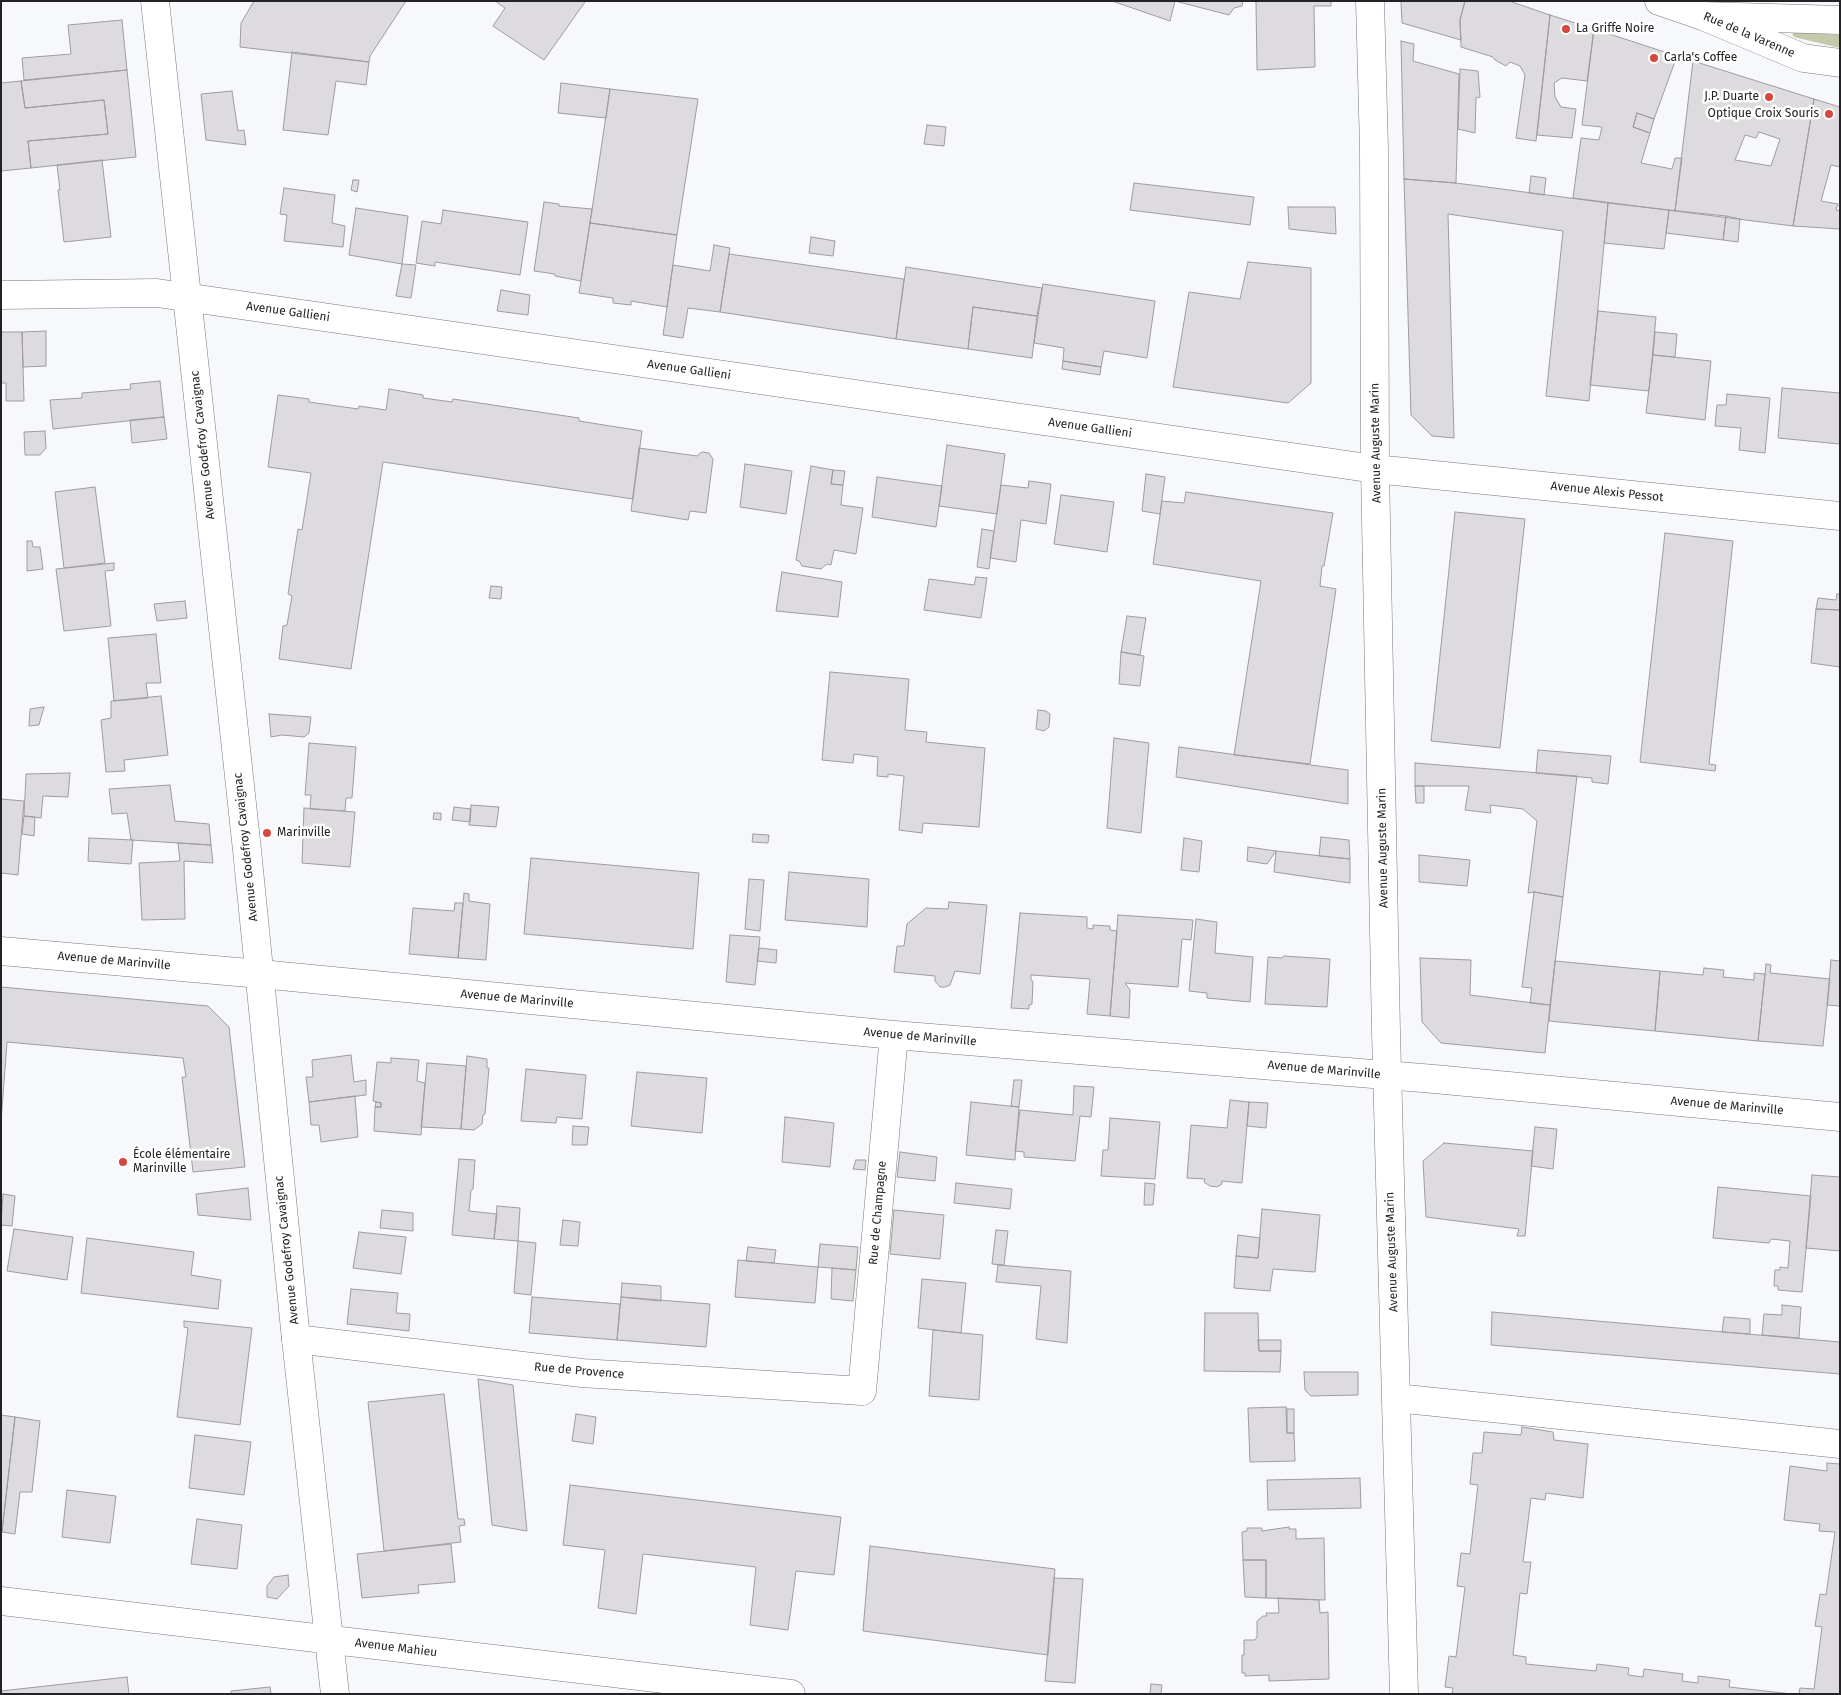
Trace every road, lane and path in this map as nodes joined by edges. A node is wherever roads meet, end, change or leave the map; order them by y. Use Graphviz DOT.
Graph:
graph roads {
  1 [pos="155,1"];
  2 [pos="1370,1"];
  3 [pos="1659,1"];
  4 [pos="1816,1"];
  5 [pos="1704,16"];
  6 [pos="1781,19"];
  7 [pos="1840,20"];
  8 [pos="1840,63"];
  9 [pos="1,295"];
  10 [pos="187,297"];
  11 [pos="1375,469"];
  12 [pos="1840,516"];
  13 [pos="1,951"];
  14 [pos="260,974"];
  15 [pos="894,1035"];
  16 [pos="1387,1075"];
  17 [pos="1840,1117"];
  18 [pos="296,1339"];
  19 [pos="862,1391"];
  20 [pos="1396,1398"];
  21 [pos="1840,1444"];
  22 [pos="1,1601"];
  23 [pos="328,1641"];
  24 [pos="335,1694"];
  25 [pos="790,1694"];
  26 [pos="1404,1694"];
  1 -- 10 [label="street, Avenue Godefroy Cavaignac"];
  2 -- 11 [label="street, Avenue Auguste Marin"];
  3 -- 5 [label="street, Rue de la Varenne"];
  4 -- 6 [label="street"];
  5 -- 6 [label="street"];
  5 -- 8 [label="street, Rue de la Varenne"];
  6 -- 7 [label="street"];
  9 -- 10 [label="street, Avenue Gallieni"];
  10 -- 11 [label="street, Avenue Gallieni"];
  10 -- 14 [label="street, Avenue Godefroy Cavaignac"];
  11 -- 12 [label="street, Avenue Alexis Pessot"];
  11 -- 16 [label="street, Avenue Auguste Marin"];
  13 -- 14 [label="street, Avenue de Marinville"];
  14 -- 15 [label="street, Avenue de Marinville"];
  14 -- 18 [label="street, Avenue Godefroy Cavaignac"];
  15 -- 16 [label="street, Avenue de Marinville"];
  15 -- 19 [label="street, Rue de Champagne"];
  16 -- 17 [label="street, Avenue de Marinville"];
  16 -- 20 [label="street, Avenue Auguste Marin"];
  18 -- 19 [label="street, Rue de Provence"];
  18 -- 23 [label="street, Avenue Godefroy Cavaignac"];
  20 -- 21 [label="street"];
  20 -- 26 [label="street, Avenue Auguste Marin"];
  22 -- 23 [label="street, Avenue Mahieu"];
  23 -- 24 [label="street, Avenue Godefroy Cavaignac"];
  23 -- 25 [label="street, Avenue Mahieu"];
}
